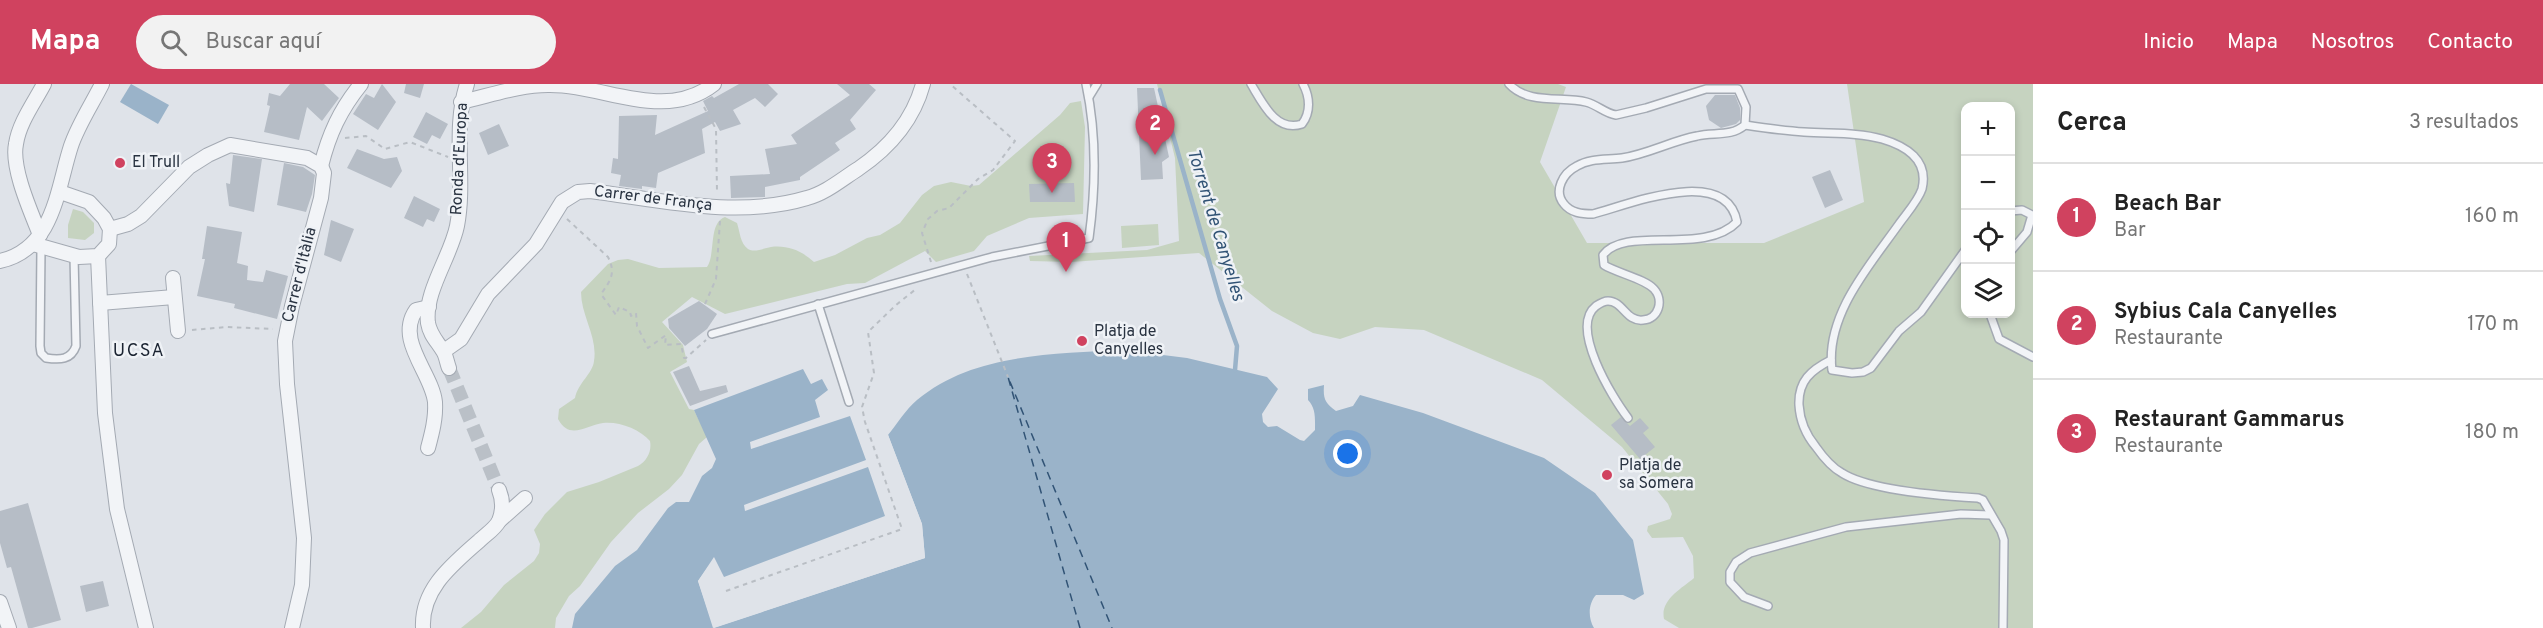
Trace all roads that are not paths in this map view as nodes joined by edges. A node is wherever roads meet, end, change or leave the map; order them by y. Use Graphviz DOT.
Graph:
graph roads {
  1 [pos="44,84"];
  2 [pos="102,84"];
  3 [pos="361,84"];
  4 [pos="467,84"];
  5 [pos="714,84"];
  6 [pos="923,84"];
  7 [pos="1086,84"];
  8 [pos="1097,84"];
  9 [pos="1251,84"];
  10 [pos="1303,84"];
  11 [pos="1509,84"];
  12 [pos="1089,97"];
  13 [pos="461,102"];
  14 [pos="1745,125"];
  15 [pos="321,166"];
  16 [pos="60,192"];
  17 [pos="2015,210"];
  18 [pos="110,229"];
  19 [pos="38,242"];
  20 [pos="2015,246"];
  21 [pos="1961,255"];
  22 [pos="74,256"];
  23 [pos="99,256"];
  24 [pos="0,261"];
  25 [pos="173,278"];
  26 [pos="174,297"];
  27 [pos="100,303"];
  28 [pos="818,304"];
  29 [pos="429,307"];
  30 [pos="1991,318"];
  31 [pos="177,331"];
  32 [pos="712,334"];
  33 [pos="444,351"];
  34 [pos="2033,357"];
  35 [pos="1831,360"];
  36 [pos="449,368"];
  37 [pos="849,402"];
  38 [pos="1628,418"];
  39 [pos="428,448"];
  40 [pos="499,490"];
  41 [pos="525,498"];
  42 [pos="1990,515"];
  43 [pos="498,521"];
  44 [pos="0,602"];
  45 [pos="1768,606"];
  46 [pos="9,628"];
  47 [pos="146,628"];
  48 [pos="291,628"];
  49 [pos="423,628"];
  50 [pos="2003,628"];
  1 -- 19 [label="street"];
  2 -- 16 [label="street"];
  3 -- 15 [label="street, Carrer d'Itàlia"];
  4 -- 13 [label="street, Ronda d'Europa"];
  5 -- 13 [label="street"];
  6 -- 33 [label="street, Carrer de França"];
  7 -- 12 [label="lane"];
  8 -- 12 [label="lane"];
  9 -- 10 [label="lane"];
  11 -- 14 [label="lane"];
  12 -- 28 [label="lane"];
  13 -- 29 [label="street, Ronda d'Europa"];
  14 -- 35 [label="lane"];
  14 -- 38 [label="lane"];
  15 -- 18 [label="street"];
  15 -- 48 [label="street, Carrer d'Itàlia"];
  16 -- 18 [label="street"];
  16 -- 19 [label="street"];
  17 -- 20 [label="lane"];
  18 -- 23 [label="street"];
  19 -- 22 [label="street"];
  19 -- 22 [label="lane"];
  19 -- 24 [label="street"];
  21 -- 35 [label="lane"];
  22 -- 23 [label="street"];
  23 -- 27 [label="street"];
  25 -- 26 [label="street"];
  26 -- 27 [label="street"];
  26 -- 31 [label="street"];
  27 -- 47 [label="street"];
  28 -- 32 [label="lane"];
  28 -- 37 [label="lane"];
  29 -- 33 [label="street, Ronda d'Europa"];
  29 -- 39 [label="street"];
  30 -- 34 [label="lane"];
  33 -- 36 [label="street, Ronda d'Europa"];
  35 -- 42 [label="lane"];
  40 -- 43 [label="street"];
  41 -- 43 [label="street"];
  42 -- 45 [label="lane"];
  42 -- 50 [label="lane"];
  43 -- 49 [label="street"];
  44 -- 46 [label="street"];
}
